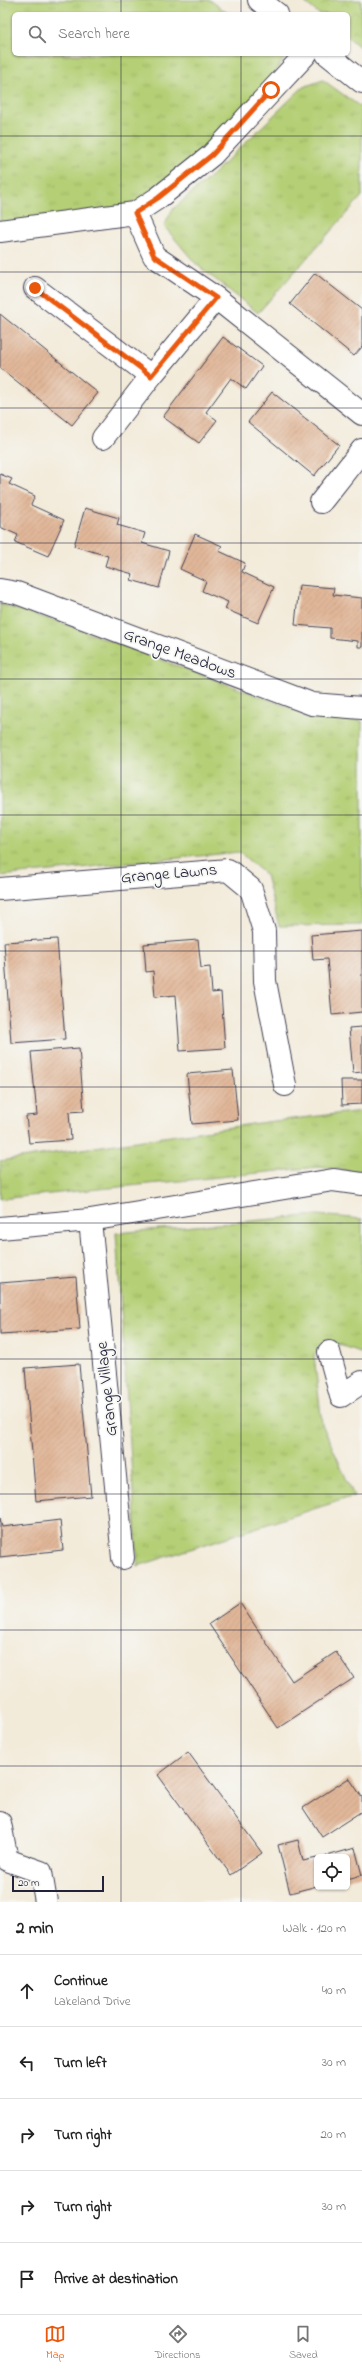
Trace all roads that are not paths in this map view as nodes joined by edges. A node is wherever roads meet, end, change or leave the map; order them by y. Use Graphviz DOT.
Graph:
graph roads {
  1 [pos="259,0"];
  2 [pos="274,12"];
  3 [pos="304,56"];
  4 [pos="329,56"];
  5 [pos="362,82"];
  6 [pos="135,213"];
  7 [pos="0,231"];
  8 [pos="35,288"];
  9 [pos="216,298"];
  10 [pos="151,376"];
  11 [pos="362,414"];
  12 [pos="103,438"];
  13 [pos="362,450"];
  14 [pos="321,502"];
  15 [pos="0,590"];
  16 [pos="362,708"];
  17 [pos="0,889"];
  18 [pos="285,1085"];
  19 [pos="362,1184"];
  20 [pos="90,1220"];
  21 [pos="0,1228"];
  22 [pos="329,1352"];
  23 [pos="362,1382"];
  24 [pos="123,1558"];
  25 [pos="0,1823"];
  26 [pos="46,1902"];
  1 -- 2 [label="street"];
  3 -- 6 [label="street"];
  4 -- 5 [label="street"];
  6 -- 7 [label="street"];
  6 -- 9 [label="street"];
  8 -- 10 [label="street"];
  9 -- 10 [label="street"];
  9 -- 11 [label="street"];
  10 -- 12 [label="street"];
  13 -- 14 [label="street"];
  15 -- 16 [label="street, Grange Meadows"];
  17 -- 18 [label="street, Grange Lawns"];
  19 -- 20 [label="street"];
  20 -- 21 [label="street"];
  20 -- 24 [label="street, Grange Village"];
  22 -- 23 [label="street"];
  25 -- 26 [label="street"];
}
